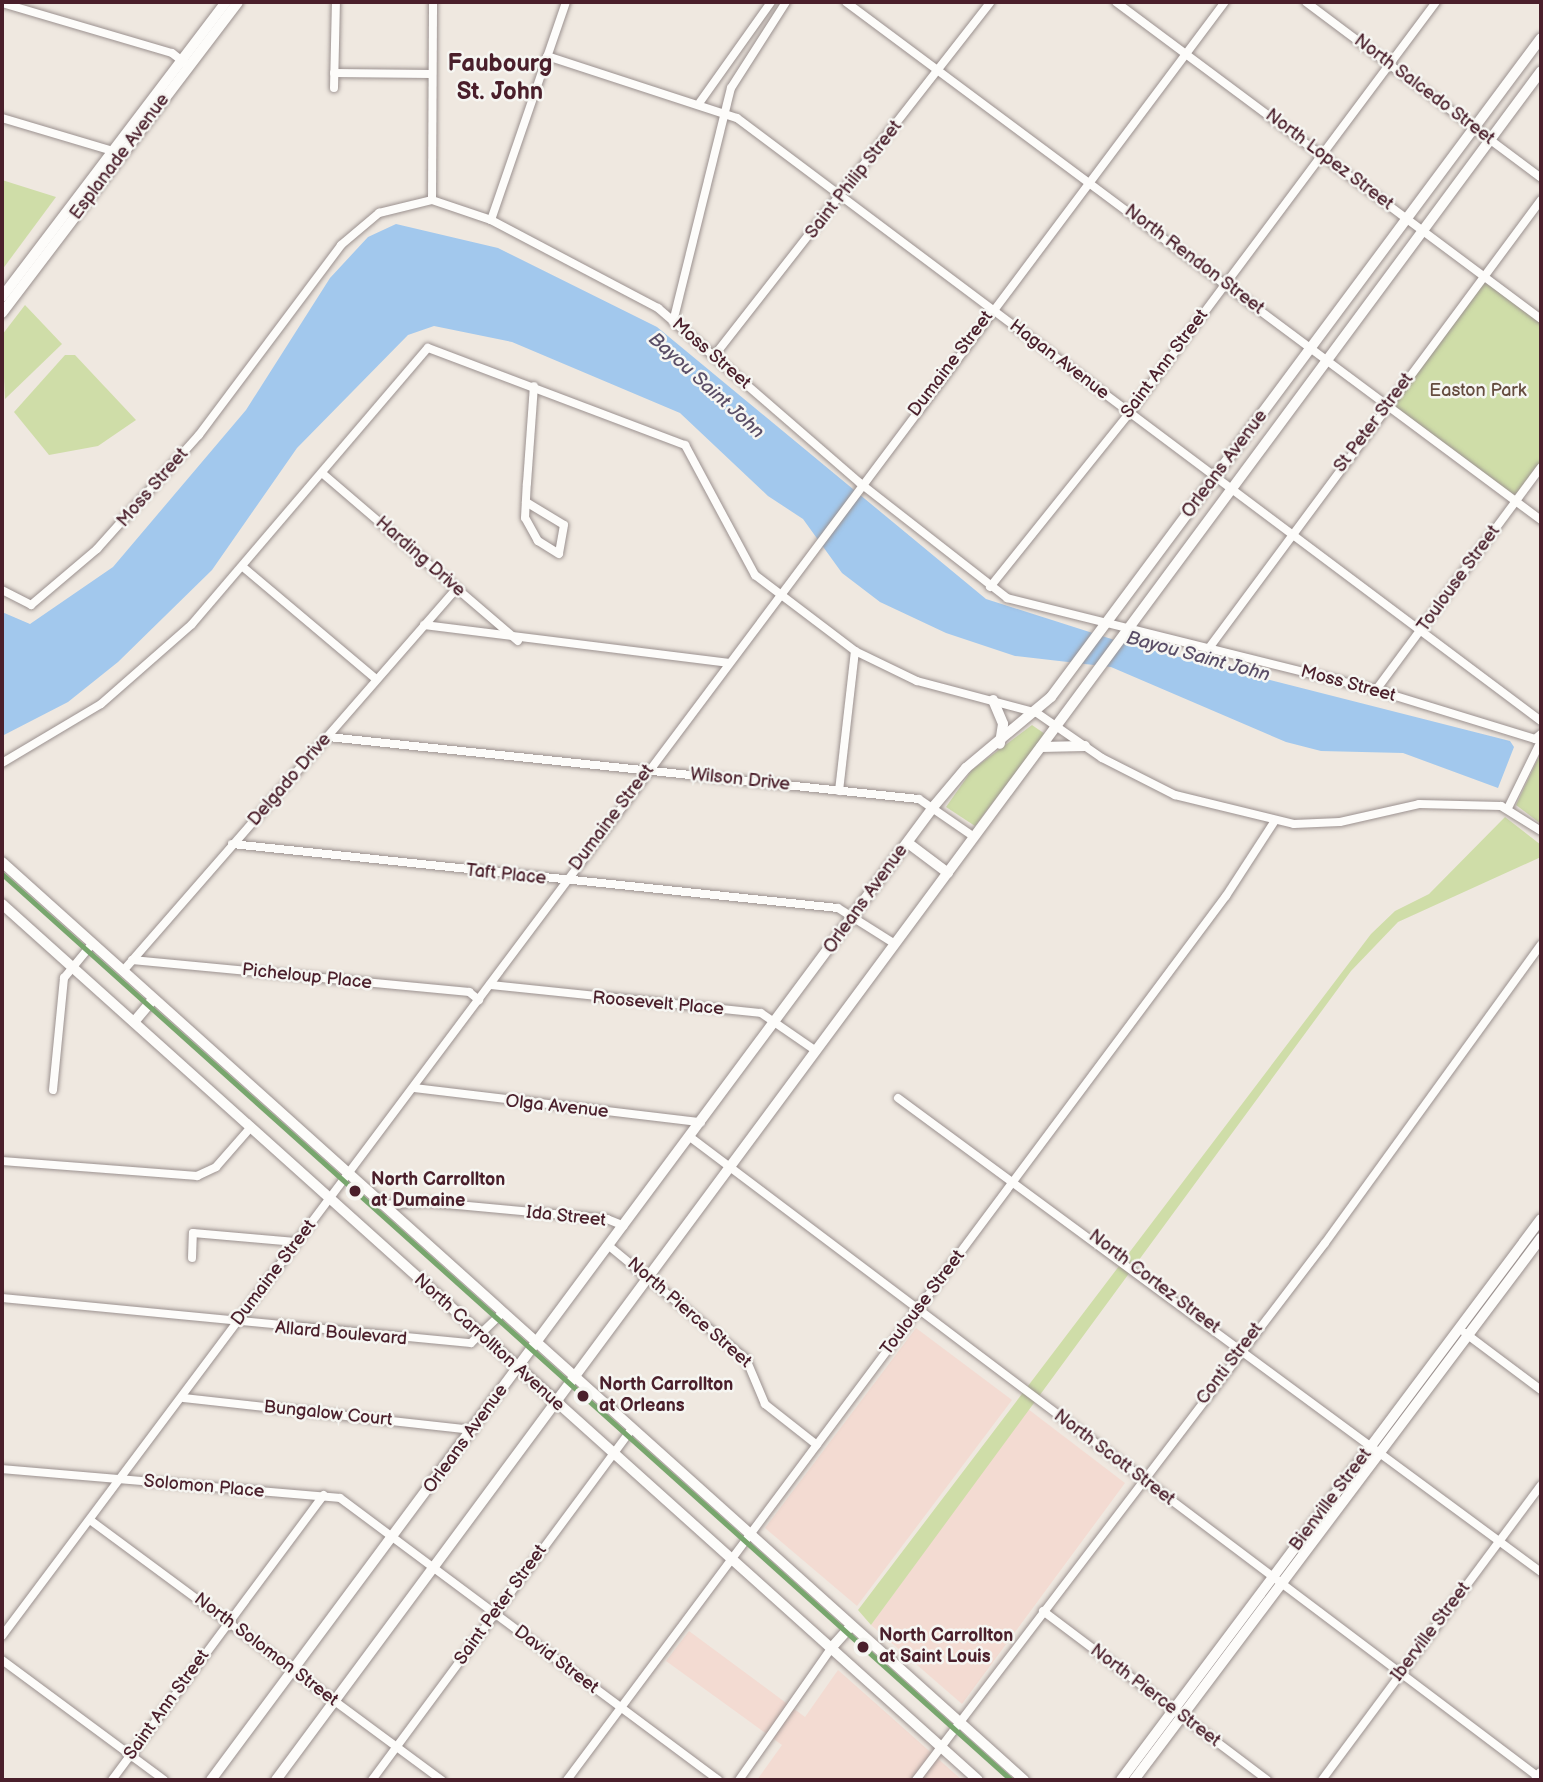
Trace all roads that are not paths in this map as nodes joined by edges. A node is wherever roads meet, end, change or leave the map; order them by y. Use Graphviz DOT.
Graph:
graph roads {
  1 [pos="226,2"];
  2 [pos="238,2"];
  3 [pos="336,2"];
  4 [pos="433,2"];
  5 [pos="566,2"];
  6 [pos="771,2"];
  7 [pos="786,2"];
  8 [pos="846,2"];
  9 [pos="991,2"];
  10 [pos="1116,2"];
  11 [pos="1225,2"];
  12 [pos="1306,2"];
  13 [pos="1436,2"];
  14 [pos="2,3"];
  15 [pos="1541,38"];
  16 [pos="1186,54"];
  17 [pos="547,56"];
  18 [pos="185,63"];
  19 [pos="1390,64"];
  20 [pos="938,71"];
  21 [pos="1541,71"];
  22 [pos="334,73"];
  23 [pos="431,75"];
  24 [pos="334,88"];
  25 [pos="700,102"];
  26 [pos="726,112"];
  27 [pos="2,118"];
  28 [pos="1475,128"];
  29 [pos="1490,139"];
  30 [pos="118,152"];
  31 [pos="1322,155"];
  32 [pos="1541,178"];
  33 [pos="1089,182"];
  34 [pos="841,198"];
  35 [pos="432,200"];
  36 [pos="1541,200"];
  37 [pos="1407,219"];
  38 [pos="491,220"];
  39 [pos="1423,230"];
  40 [pos="1485,276"];
  41 [pos="21,279"];
  42 [pos="1226,284"];
  43 [pos="2,297"];
  44 [pos="992,310"];
  45 [pos="2,313"];
  46 [pos="1541,319"];
  47 [pos="673,322"];
  48 [pos="1311,348"];
  49 [pos="713,356"];
  50 [pos="1328,360"];
  51 [pos="534,386"];
  52 [pos="1388,405"];
  53 [pos="1130,412"];
  54 [pos="1541,467"];
  55 [pos="322,473"];
  56 [pos="1217,476"];
  57 [pos="860,483"];
  58 [pos="1234,489"];
  59 [pos="1516,501"];
  60 [pos="526,502"];
  61 [pos="1541,520"];
  62 [pos="1291,531"];
  63 [pos="243,567"];
  64 [pos="990,587"];
  65 [pos="457,588"];
  66 [pos="2,590"];
  67 [pos="777,595"];
  68 [pos="1106,621"];
  69 [pos="424,625"];
  70 [pos="1126,626"];
  71 [pos="1422,631"];
  72 [pos="519,642"];
  73 [pos="1209,648"];
  74 [pos="855,651"];
  75 [pos="728,663"];
  76 [pos="376,679"];
  77 [pos="1376,690"];
  78 [pos="993,700"];
  79 [pos="1037,713"];
  80 [pos="1541,721"];
  81 [pos="1057,726"];
  82 [pos="1541,734"];
  83 [pos="328,737"];
  84 [pos="1541,741"];
  85 [pos="1000,744"];
  86 [pos="1085,746"];
  87 [pos="1041,747"];
  88 [pos="2,763"];
  89 [pos="649,770"];
  90 [pos="839,791"];
  91 [pos="934,806"];
  92 [pos="1508,808"];
  93 [pos="1274,822"];
  94 [pos="1541,831"];
  95 [pos="974,837"];
  96 [pos="908,843"];
  97 [pos="232,844"];
  98 [pos="2,862"];
  99 [pos="948,873"];
  100 [pos="565,882"];
  101 [pos="2,904"];
  102 [pos="854,916"];
  103 [pos="92,944"];
  104 [pos="895,944"];
  105 [pos="1541,945"];
  106 [pos="132,960"];
  107 [pos="72,967"];
  108 [pos="122,971"];
  109 [pos="489,985"];
  110 [pos="153,999"];
  111 [pos="479,1000"];
  112 [pos="776,1021"];
  113 [pos="134,1022"];
  114 [pos="816,1051"];
  115 [pos="414,1088"];
  116 [pos="53,1090"];
  117 [pos="898,1098"];
  118 [pos="701,1122"];
  119 [pos="251,1127"];
  120 [pos="690,1136"];
  121 [pos="2,1161"];
  122 [pos="732,1167"];
  123 [pos="348,1174"];
  124 [pos="1015,1178"];
  125 [pos="330,1198"];
  126 [pos="382,1205"];
  127 [pos="1541,1219"];
  128 [pos="624,1226"];
  129 [pos="1541,1238"];
  130 [pos="296,1242"];
  131 [pos="609,1246"];
  132 [pos="192,1258"];
  133 [pos="650,1275"];
  134 [pos="2,1298"];
  135 [pos="917,1312"];
  136 [pos="501,1314"];
  137 [pos="236,1324"];
  138 [pos="1463,1332"];
  139 [pos="480,1335"];
  140 [pos="536,1345"];
  141 [pos="1242,1347"];
  142 [pos="518,1370"];
  143 [pos="573,1379"];
  144 [pos="1541,1390"];
  145 [pos="183,1398"];
  146 [pos="555,1403"];
  147 [pos="473,1430"];
  148 [pos="631,1430"];
  149 [pos="817,1445"];
  150 [pos="1377,1448"];
  151 [pos="612,1454"];
  152 [pos="2,1469"];
  153 [pos="122,1480"];
  154 [pos="1142,1480"];
  155 [pos="1541,1485"];
  156 [pos="324,1495"];
  157 [pos="90,1520"];
  158 [pos="750,1536"];
  159 [pos="394,1538"];
  160 [pos="1500,1541"];
  161 [pos="732,1562"];
  162 [pos="433,1567"];
  163 [pos="1541,1572"];
  164 [pos="1277,1580"];
  165 [pos="1043,1611"];
  166 [pos="494,1614"];
  167 [pos="227,1621"];
  168 [pos="850,1627"];
  169 [pos="2,1636"];
  170 [pos="833,1646"];
  171 [pos="2,1660"];
  172 [pos="291,1668"];
  173 [pos="1400,1671"];
  174 [pos="335,1701"];
  175 [pos="621,1708"];
  176 [pos="1177,1713"];
  177 [pos="959,1723"];
  178 [pos="941,1746"];
  179 [pos="396,1747"];
  180 [pos="131,1755"];
  181 [pos="1540,1778"];
  182 [pos="112,1780"];
  183 [pos="164,1780"];
  184 [pos="211,1780"];
  185 [pos="276,1780"];
  186 [pos="372,1780"];
  187 [pos="442,1780"];
  188 [pos="567,1780"];
  189 [pos="719,1780"];
  190 [pos="739,1780"];
  191 [pos="916,1780"];
  192 [pos="978,1780"];
  193 [pos="1024,1780"];
  194 [pos="1121,1780"];
  195 [pos="1134,1780"];
  196 [pos="1267,1780"];
  197 [pos="1322,1780"];
  1 -- 18 [label="street, Esplanade Avenue"];
  2 -- 18 [label="street, Esplanade Avenue"];
  3 -- 22 [label="street"];
  4 -- 23 [label="street"];
  5 -- 17 [label="street"];
  6 -- 25 [label="street"];
  7 -- 26 [label="street"];
  8 -- 20 [label="street, North Rendon Street"];
  9 -- 20 [label="street, Saint Philip Street"];
  10 -- 16 [label="street, North Lopez Street"];
  11 -- 16 [label="street, Dumaine Street"];
  12 -- 19 [label="street, North Salcedo Street"];
  13 -- 19 [label="street, Saint Ann Street"];
  14 -- 18 [label="street"];
  15 -- 28 [label="street, Orleans Avenue"];
  16 -- 31 [label="street, North Lopez Street"];
  16 -- 33 [label="street, Dumaine Street"];
  17 -- 25 [label="street, Hagan Avenue"];
  17 -- 38 [label="street"];
  18 -- 30 [label="street, Esplanade Avenue"];
  19 -- 28 [label="street, North Salcedo Street"];
  19 -- 31 [label="street, Saint Ann Street"];
  20 -- 33 [label="street, North Rendon Street"];
  20 -- 34 [label="street, Saint Philip Street"];
  21 -- 29 [label="street, Orleans Avenue"];
  22 -- 23 [label="street"];
  22 -- 24 [label="street"];
  23 -- 35 [label="street"];
  25 -- 26 [label="street, Hagan Avenue"];
  26 -- 34 [label="street, Hagan Avenue"];
  26 -- 47 [label="street"];
  27 -- 30 [label="street"];
  28 -- 29 [label="street, North Salcedo Street"];
  28 -- 37 [label="street, Orleans Avenue"];
  29 -- 32 [label="street, North Salcedo Street"];
  29 -- 39 [label="street, Orleans Avenue"];
  30 -- 41 [label="street, Esplanade Avenue"];
  31 -- 37 [label="street, North Lopez Street"];
  31 -- 42 [label="street, Saint Ann Street"];
  33 -- 42 [label="street, North Rendon Street"];
  33 -- 44 [label="street, Dumaine Street"];
  34 -- 44 [label="street, Hagan Avenue"];
  34 -- 49 [label="street, Saint Philip Street"];
  35 -- 38 [label="street, Moss Street"];
  35 -- 66 [label="street, Moss Street"];
  36 -- 40 [label="street, St Peter Street"];
  37 -- 39 [label="street, North Lopez Street"];
  37 -- 48 [label="street, Orleans Avenue"];
  38 -- 47 [label="street, Moss Street"];
  39 -- 40 [label="street, North Lopez Street"];
  39 -- 50 [label="street, Orleans Avenue"];
  40 -- 46 [label="street, North Lopez Street"];
  40 -- 52 [label="street, St Peter Street"];
  41 -- 43 [label="street, Esplanade Avenue"];
  41 -- 45 [label="street, Esplanade Avenue"];
  42 -- 48 [label="street, North Rendon Street"];
  42 -- 53 [label="street, Saint Ann Street"];
  44 -- 53 [label="street, Hagan Avenue"];
  44 -- 57 [label="street, Dumaine Street"];
  47 -- 49 [label="street, Moss Street"];
  48 -- 50 [label="street, North Rendon Street"];
  48 -- 56 [label="street, Orleans Avenue"];
  49 -- 57 [label="street, Moss Street"];
  50 -- 52 [label="street, North Rendon Street"];
  50 -- 58 [label="street, Orleans Avenue"];
  51 -- 55 [label="street"];
  51 -- 60 [label="street"];
  51 -- 67 [label="street"];
  52 -- 59 [label="street, North Rendon Street"];
  52 -- 62 [label="street, St Peter Street"];
  53 -- 56 [label="street, Hagan Avenue"];
  53 -- 64 [label="street, Saint Ann Street"];
  54 -- 59 [label="street, Toulouse Street"];
  55 -- 63 [label="street"];
  55 -- 65 [label="street, Harding Drive"];
  56 -- 58 [label="street, Hagan Avenue"];
  56 -- 68 [label="street, Orleans Avenue"];
  57 -- 64 [label="street, Moss Street"];
  57 -- 67 [label="street, Dumaine Street"];
  58 -- 62 [label="street, Hagan Avenue"];
  58 -- 70 [label="street, Orleans Avenue"];
  59 -- 61 [label="street, North Rendon Street"];
  59 -- 71 [label="street, Toulouse Street"];
  60 -- 60 [label="street"];
  62 -- 71 [label="street, Hagan Avenue"];
  62 -- 73 [label="street, St Peter Street"];
  63 -- 76 [label="street"];
  63 -- 88 [label="street"];
  64 -- 68 [label="street, Moss Street"];
  65 -- 69 [label="street, Delgado Drive"];
  65 -- 72 [label="street, Harding Drive"];
  67 -- 74 [label="street"];
  67 -- 75 [label="street, Dumaine Street"];
  68 -- 70 [label="street, Moss Street"];
  68 -- 79 [label="street, Orleans Avenue"];
  69 -- 72 [label="street"];
  69 -- 76 [label="street, Delgado Drive"];
  70 -- 73 [label="street, Moss Street"];
  70 -- 81 [label="street, Orleans Avenue"];
  71 -- 77 [label="street, Toulouse Street"];
  71 -- 80 [label="street, Hagan Avenue"];
  72 -- 75 [label="street"];
  73 -- 77 [label="street, Moss Street"];
  74 -- 78 [label="street"];
  74 -- 90 [label="street"];
  75 -- 89 [label="street, Dumaine Street"];
  76 -- 83 [label="street, Delgado Drive"];
  77 -- 82 [label="street, Moss Street"];
  78 -- 79 [label="street"];
  78 -- 85 [label="street"];
  79 -- 81 [label="street"];
  79 -- 85 [label="street, Orleans Avenue"];
  81 -- 86 [label="street"];
  81 -- 87 [label="street, Orleans Avenue"];
  83 -- 89 [label="street, Wilson Drive"];
  83 -- 97 [label="street, Delgado Drive"];
  84 -- 92 [label="street"];
  85 -- 91 [label="street, Orleans Avenue"];
  86 -- 87 [label="street"];
  86 -- 93 [label="street"];
  87 -- 95 [label="street, Orleans Avenue"];
  89 -- 90 [label="street, Wilson Drive"];
  89 -- 100 [label="street, Dumaine Street"];
  90 -- 91 [label="street, Wilson Drive"];
  91 -- 95 [label="street, Wilson Drive"];
  91 -- 96 [label="street, Orleans Avenue"];
  92 -- 93 [label="street"];
  92 -- 94 [label="street"];
  93 -- 124 [label="street, Toulouse Street"];
  95 -- 99 [label="street, Orleans Avenue"];
  96 -- 99 [label="street"];
  96 -- 102 [label="street, Orleans Avenue"];
  97 -- 100 [label="street, Taft Place"];
  97 -- 106 [label="street, Delgado Drive"];
  98 -- 103 [label="main road, North Carrollton Avenue"];
  99 -- 104 [label="street, Orleans Avenue"];
  100 -- 102 [label="street, Taft Place"];
  100 -- 109 [label="street, Dumaine Street"];
  101 -- 107 [label="main road, North Carrollton Avenue"];
  102 -- 104 [label="street, Taft Place"];
  102 -- 112 [label="street, Orleans Avenue"];
  103 -- 107 [label="street"];
  103 -- 108 [label="main road, North Carrollton Avenue"];
  104 -- 114 [label="street, Orleans Avenue"];
  105 -- 141 [label="street, Conti Street"];
  106 -- 108 [label="street, Delgado Drive"];
  106 -- 111 [label="street, Picheloup Place"];
  107 -- 113 [label="main road, North Carrollton Avenue"];
  107 -- 116 [label="street"];
  108 -- 110 [label="main road, North Carrollton Avenue"];
  109 -- 111 [label="street, Dumaine Street"];
  109 -- 112 [label="street, Roosevelt Place"];
  110 -- 113 [label="main road"];
  110 -- 123 [label="main road, North Carrollton Avenue"];
  111 -- 115 [label="street, Dumaine Street"];
  112 -- 114 [label="street, Roosevelt Place"];
  112 -- 118 [label="street, Orleans Avenue"];
  113 -- 119 [label="main road, North Carrollton Avenue"];
  114 -- 122 [label="street, Orleans Avenue"];
  115 -- 118 [label="street, Olga Avenue"];
  115 -- 123 [label="street, Dumaine Street"];
  117 -- 124 [label="street, North Cortez Street"];
  118 -- 120 [label="street, Orleans Avenue"];
  119 -- 121 [label="street"];
  119 -- 125 [label="main road, North Carrollton Avenue"];
  120 -- 122 [label="street, North Scott Street"];
  120 -- 128 [label="street, Orleans Avenue"];
  122 -- 133 [label="street, Orleans Avenue"];
  122 -- 135 [label="street, North Scott Street"];
  123 -- 125 [label="street, Dumaine Street"];
  123 -- 126 [label="main road, North Carrollton Avenue"];
  124 -- 135 [label="street, Toulouse Street"];
  124 -- 141 [label="street, North Cortez Street"];
  125 -- 130 [label="street, Dumaine Street"];
  125 -- 139 [label="main road, North Carrollton Avenue"];
  126 -- 128 [label="street, Ida Street"];
  126 -- 136 [label="main road, North Carrollton Avenue"];
  127 -- 138 [label="street, Bienville Street"];
  128 -- 131 [label="street, Orleans Avenue"];
  129 -- 138 [label="street, Bienville Street"];
  130 -- 132 [label="street"];
  130 -- 137 [label="street, Dumaine Street"];
  131 -- 133 [label="street, North Pierce Street"];
  131 -- 140 [label="street, Orleans Avenue"];
  133 -- 143 [label="street, Orleans Avenue"];
  133 -- 149 [label="street, North Pierce Street"];
  134 -- 137 [label="street, Allard Boulevard"];
  135 -- 149 [label="street, Toulouse Street"];
  135 -- 154 [label="street, North Scott Street"];
  136 -- 139 [label="street"];
  136 -- 140 [label="main road, North Carrollton Avenue"];
  137 -- 139 [label="street, Allard Boulevard"];
  137 -- 145 [label="street, Dumaine Street"];
  138 -- 144 [label="street"];
  138 -- 150 [label="street, Bienville Street"];
  139 -- 142 [label="main road, North Carrollton Avenue"];
  140 -- 142 [label="street, Orleans Avenue"];
  140 -- 143 [label="main road, North Carrollton Avenue"];
  141 -- 150 [label="street, North Cortez Street"];
  141 -- 154 [label="street, Conti Street"];
  142 -- 146 [label="main road, North Carrollton Avenue"];
  142 -- 147 [label="street, Orleans Avenue"];
  143 -- 146 [label="street, Orleans Avenue"];
  143 -- 148 [label="main road, North Carrollton Avenue"];
  145 -- 147 [label="street, Bungalow Court"];
  145 -- 153 [label="street, Dumaine Street"];
  146 -- 151 [label="main road, North Carrollton Avenue"];
  146 -- 162 [label="street, Orleans Avenue"];
  147 -- 159 [label="street, Orleans Avenue"];
  148 -- 151 [label="street, Saint Peter Street"];
  148 -- 158 [label="main road, North Carrollton Avenue"];
  149 -- 158 [label="street, Toulouse Street"];
  150 -- 160 [label="street, North Cortez Street"];
  150 -- 164 [label="street, Bienville Street"];
  151 -- 161 [label="main road, North Carrollton Avenue"];
  151 -- 166 [label="street, Saint Peter Street"];
  152 -- 153 [label="street, Solomon Place"];
  153 -- 156 [label="street, Solomon Place"];
  153 -- 157 [label="street, Dumaine Street"];
  154 -- 164 [label="street, North Scott Street"];
  154 -- 165 [label="street, Conti Street"];
  155 -- 160 [label="street, Iberville Street"];
  156 -- 159 [label="street, Solomon Place"];
  156 -- 167 [label="street, Saint Ann Street"];
  157 -- 167 [label="street, North Solomon Street"];
  157 -- 169 [label="street, Dumaine Street"];
  158 -- 161 [label="street, Toulouse Street"];
  158 -- 168 [label="main road, North Carrollton Avenue"];
  159 -- 162 [label="street, David Street"];
  159 -- 172 [label="street, Orleans Avenue"];
  160 -- 163 [label="street, North Cortez Street"];
  160 -- 173 [label="street, Iberville Street"];
  161 -- 170 [label="main road, North Carrollton Avenue"];
  161 -- 175 [label="street, Toulouse Street"];
  162 -- 166 [label="street, David Street"];
  162 -- 174 [label="street, Orleans Avenue"];
  164 -- 173 [label="street, North Scott Street"];
  164 -- 176 [label="street, Bienville Street"];
  165 -- 176 [label="street, North Pierce Street"];
  165 -- 177 [label="street, Conti Street"];
  166 -- 175 [label="street, David Street"];
  166 -- 179 [label="street, Saint Peter Street"];
  167 -- 172 [label="street, North Solomon Street"];
  167 -- 180 [label="street, Saint Ann Street"];
  168 -- 170 [label="main road"];
  168 -- 177 [label="main road, North Carrollton Avenue"];
  170 -- 178 [label="main road, North Carrollton Avenue"];
  170 -- 190 [label="street"];
  171 -- 180 [label="street"];
  172 -- 174 [label="street, North Solomon Street"];
  172 -- 184 [label="street, Orleans Avenue"];
  173 -- 181 [label="street, North Scott Street"];
  173 -- 197 [label="street, Iberville Street"];
  174 -- 179 [label="street, North Solomon Street"];
  174 -- 185 [label="street, Orleans Avenue"];
  175 -- 188 [label="street, Toulouse Street"];
  175 -- 189 [label="street, David Street"];
  176 -- 194 [label="street, Bienville Street"];
  176 -- 195 [label="street, Bienville Street"];
  176 -- 196 [label="street, North Pierce Street"];
  177 -- 178 [label="street, Conti Street"];
  177 -- 193 [label="main road, North Carrollton Avenue"];
  178 -- 191 [label="street, Conti Street"];
  178 -- 192 [label="main road, North Carrollton Avenue"];
  179 -- 186 [label="street, Saint Peter Street"];
  179 -- 187 [label="street, North Solomon Street"];
  180 -- 182 [label="street, Saint Ann Street"];
  180 -- 183 [label="street"];
}
